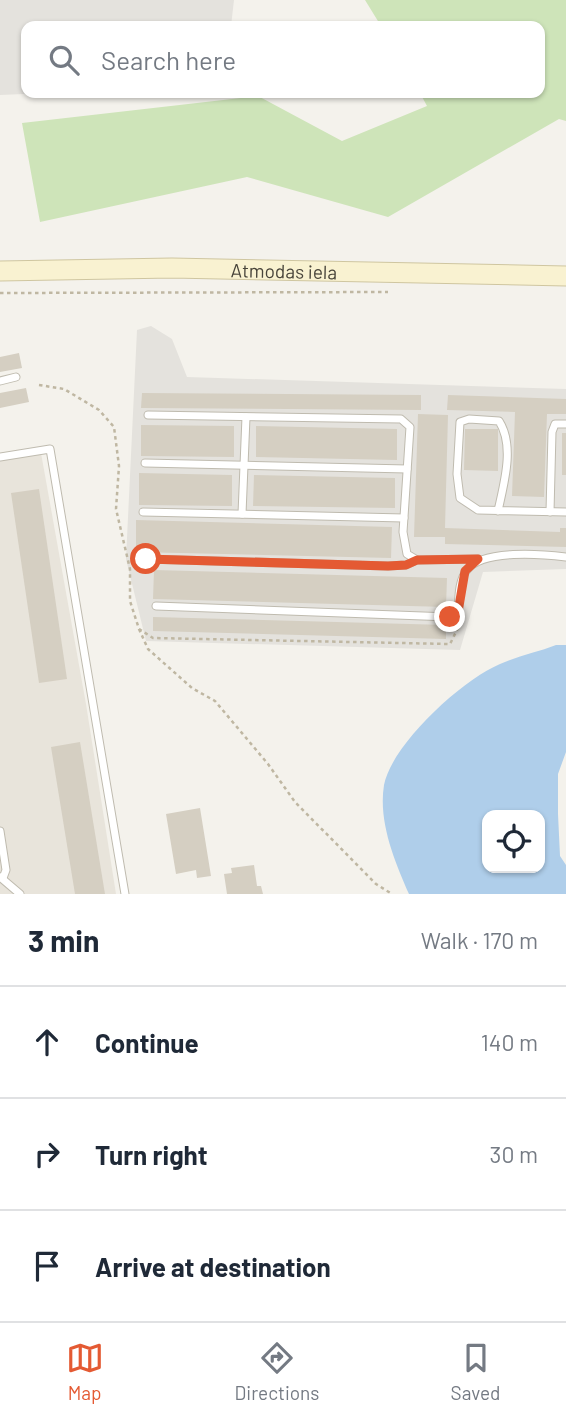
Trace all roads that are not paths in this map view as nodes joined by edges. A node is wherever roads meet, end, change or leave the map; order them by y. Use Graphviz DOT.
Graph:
graph roads {
  1 [pos="0,271"];
  2 [pos="566,276"];
  3 [pos="16,377"];
  4 [pos="0,381"];
  5 [pos="148,415"];
  6 [pos="246,417"];
  7 [pos="566,424"];
  8 [pos="0,457"];
  9 [pos="145,463"];
  10 [pos="244,465"];
  11 [pos="407,469"];
  12 [pos="498,511"];
  13 [pos="143,512"];
  14 [pos="550,512"];
  15 [pos="566,512"];
  16 [pos="242,514"];
  17 [pos="404,517"];
  18 [pos="566,557"];
  19 [pos="146,559"];
  20 [pos="478,559"];
  21 [pos="417,560"];
  22 [pos="156,607"];
  23 [pos="0,831"];
  24 [pos="2,878"];
  25 [pos="20,894"];
  26 [pos="125,894"];
  1 -- 2 [label="main road, Atmodas iela"];
  3 -- 4 [label="lane"];
  5 -- 6 [label="lane"];
  6 -- 10 [label="lane"];
  6 -- 11 [label="lane"];
  7 -- 14 [label="lane"];
  8 -- 26 [label="lane"];
  9 -- 10 [label="lane"];
  10 -- 11 [label="lane"];
  10 -- 16 [label="lane"];
  11 -- 17 [label="lane"];
  12 -- 12 [label="lane"];
  12 -- 14 [label="lane"];
  13 -- 16 [label="lane"];
  14 -- 15 [label="lane"];
  16 -- 17 [label="lane"];
  17 -- 21 [label="lane"];
  18 -- 20 [label="lane"];
  19 -- 21 [label="lane"];
  20 -- 21 [label="lane"];
  20 -- 22 [label="lane"];
  23 -- 24 [label="lane"];
  24 -- 25 [label="lane"];
}
